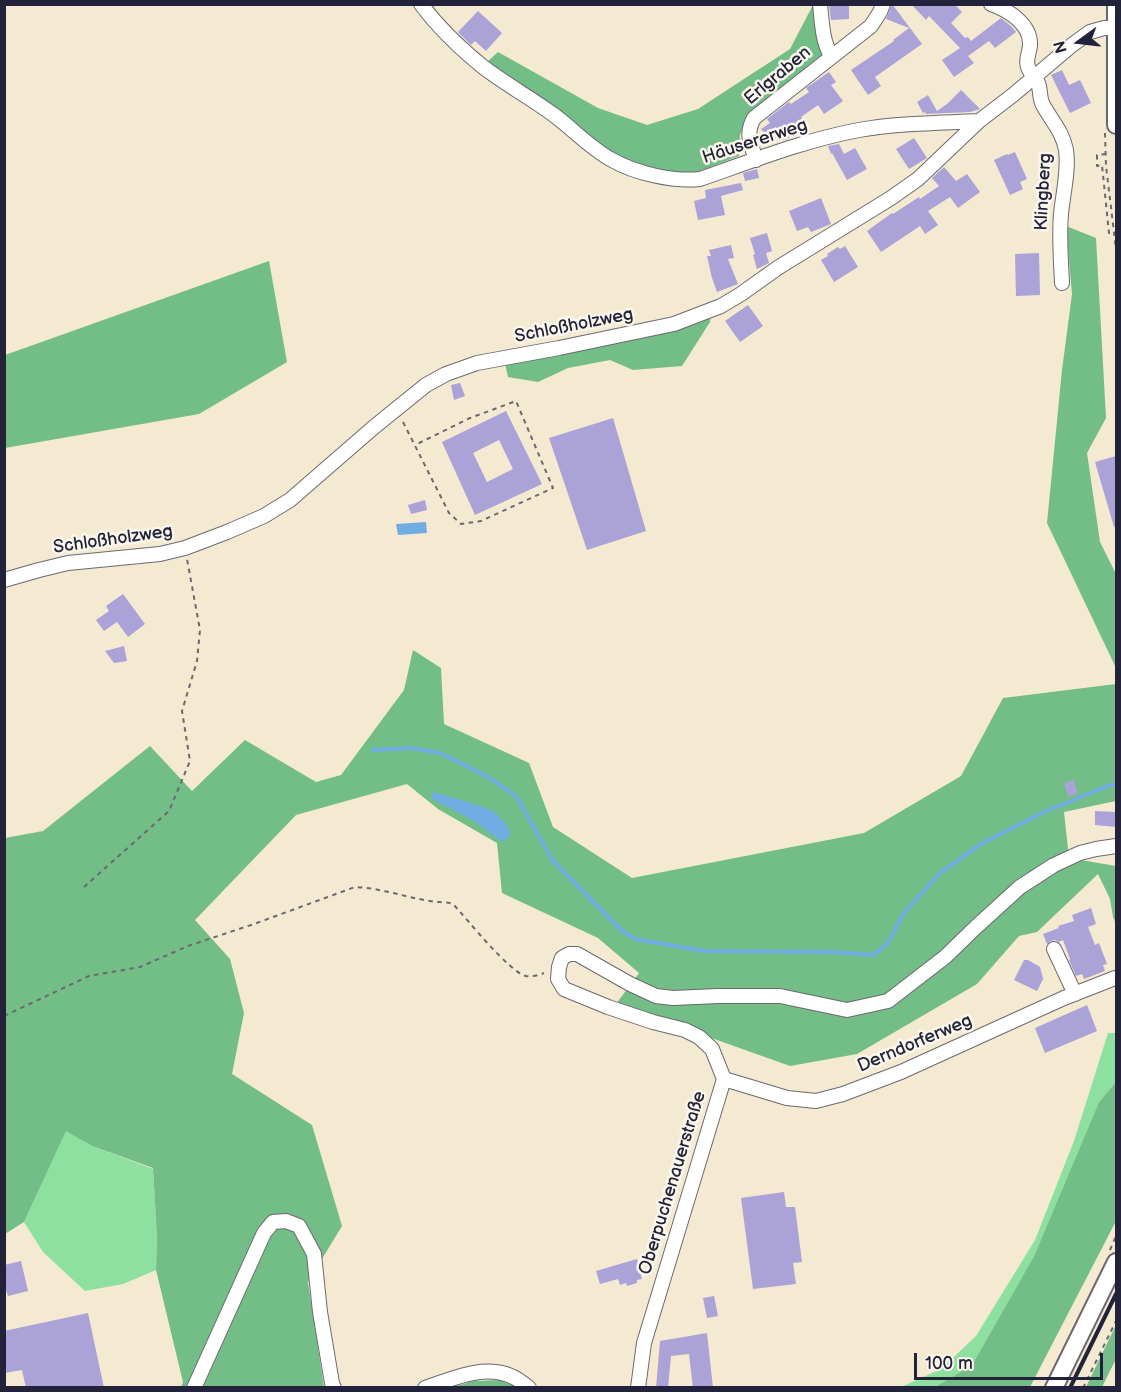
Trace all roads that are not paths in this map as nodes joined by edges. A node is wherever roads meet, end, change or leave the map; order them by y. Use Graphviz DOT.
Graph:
graph roads {
  1 [pos="421,4"];
  2 [pos="820,4"];
  3 [pos="883,4"];
  4 [pos="991,4"];
  5 [pos="1116,4"];
  6 [pos="1115,28"];
  7 [pos="831,56"];
  8 [pos="1034,76"];
  9 [pos="979,121"];
  10 [pos="1116,125"];
  11 [pos="756,160"];
  12 [pos="1062,283"];
  13 [pos="4,580"];
  14 [pos="1116,846"];
  15 [pos="1054,949"];
  16 [pos="1114,978"];
  17 [pos="1075,994"];
  18 [pos="724,1079"];
  19 [pos="1116,1262"];
  20 [pos="194,1388"];
  21 [pos="334,1388"];
  22 [pos="425,1388"];
  23 [pos="529,1388"];
  24 [pos="638,1388"];
  25 [pos="1054,1388"];
  1 -- 11 [label="street, Häusererweg"];
  2 -- 7 [label="street, Erlgraben"];
  3 -- 7 [label="street, Erlgraben"];
  4 -- 8 [label="street"];
  5 -- 6 [label="main road"];
  6 -- 8 [label="street, Schloßholzweg"];
  6 -- 10 [label="main road"];
  7 -- 11 [label="street, Erlgraben"];
  8 -- 9 [label="street, Schloßholzweg"];
  8 -- 12 [label="street, Klingberg"];
  9 -- 11 [label="street, Häusererweg"];
  9 -- 13 [label="street, Schloßholzweg"];
  14 -- 18 [label="street, Oberpuchenauerstraße"];
  15 -- 17 [label="street"];
  16 -- 17 [label="street, Derndorferweg"];
  17 -- 18 [label="street, Derndorferweg"];
  18 -- 24 [label="street, Oberpuchenauerstraße"];
  19 -- 25 [label="main road"];
  20 -- 21 [label="street"];
  22 -- 23 [label="street"];
}
